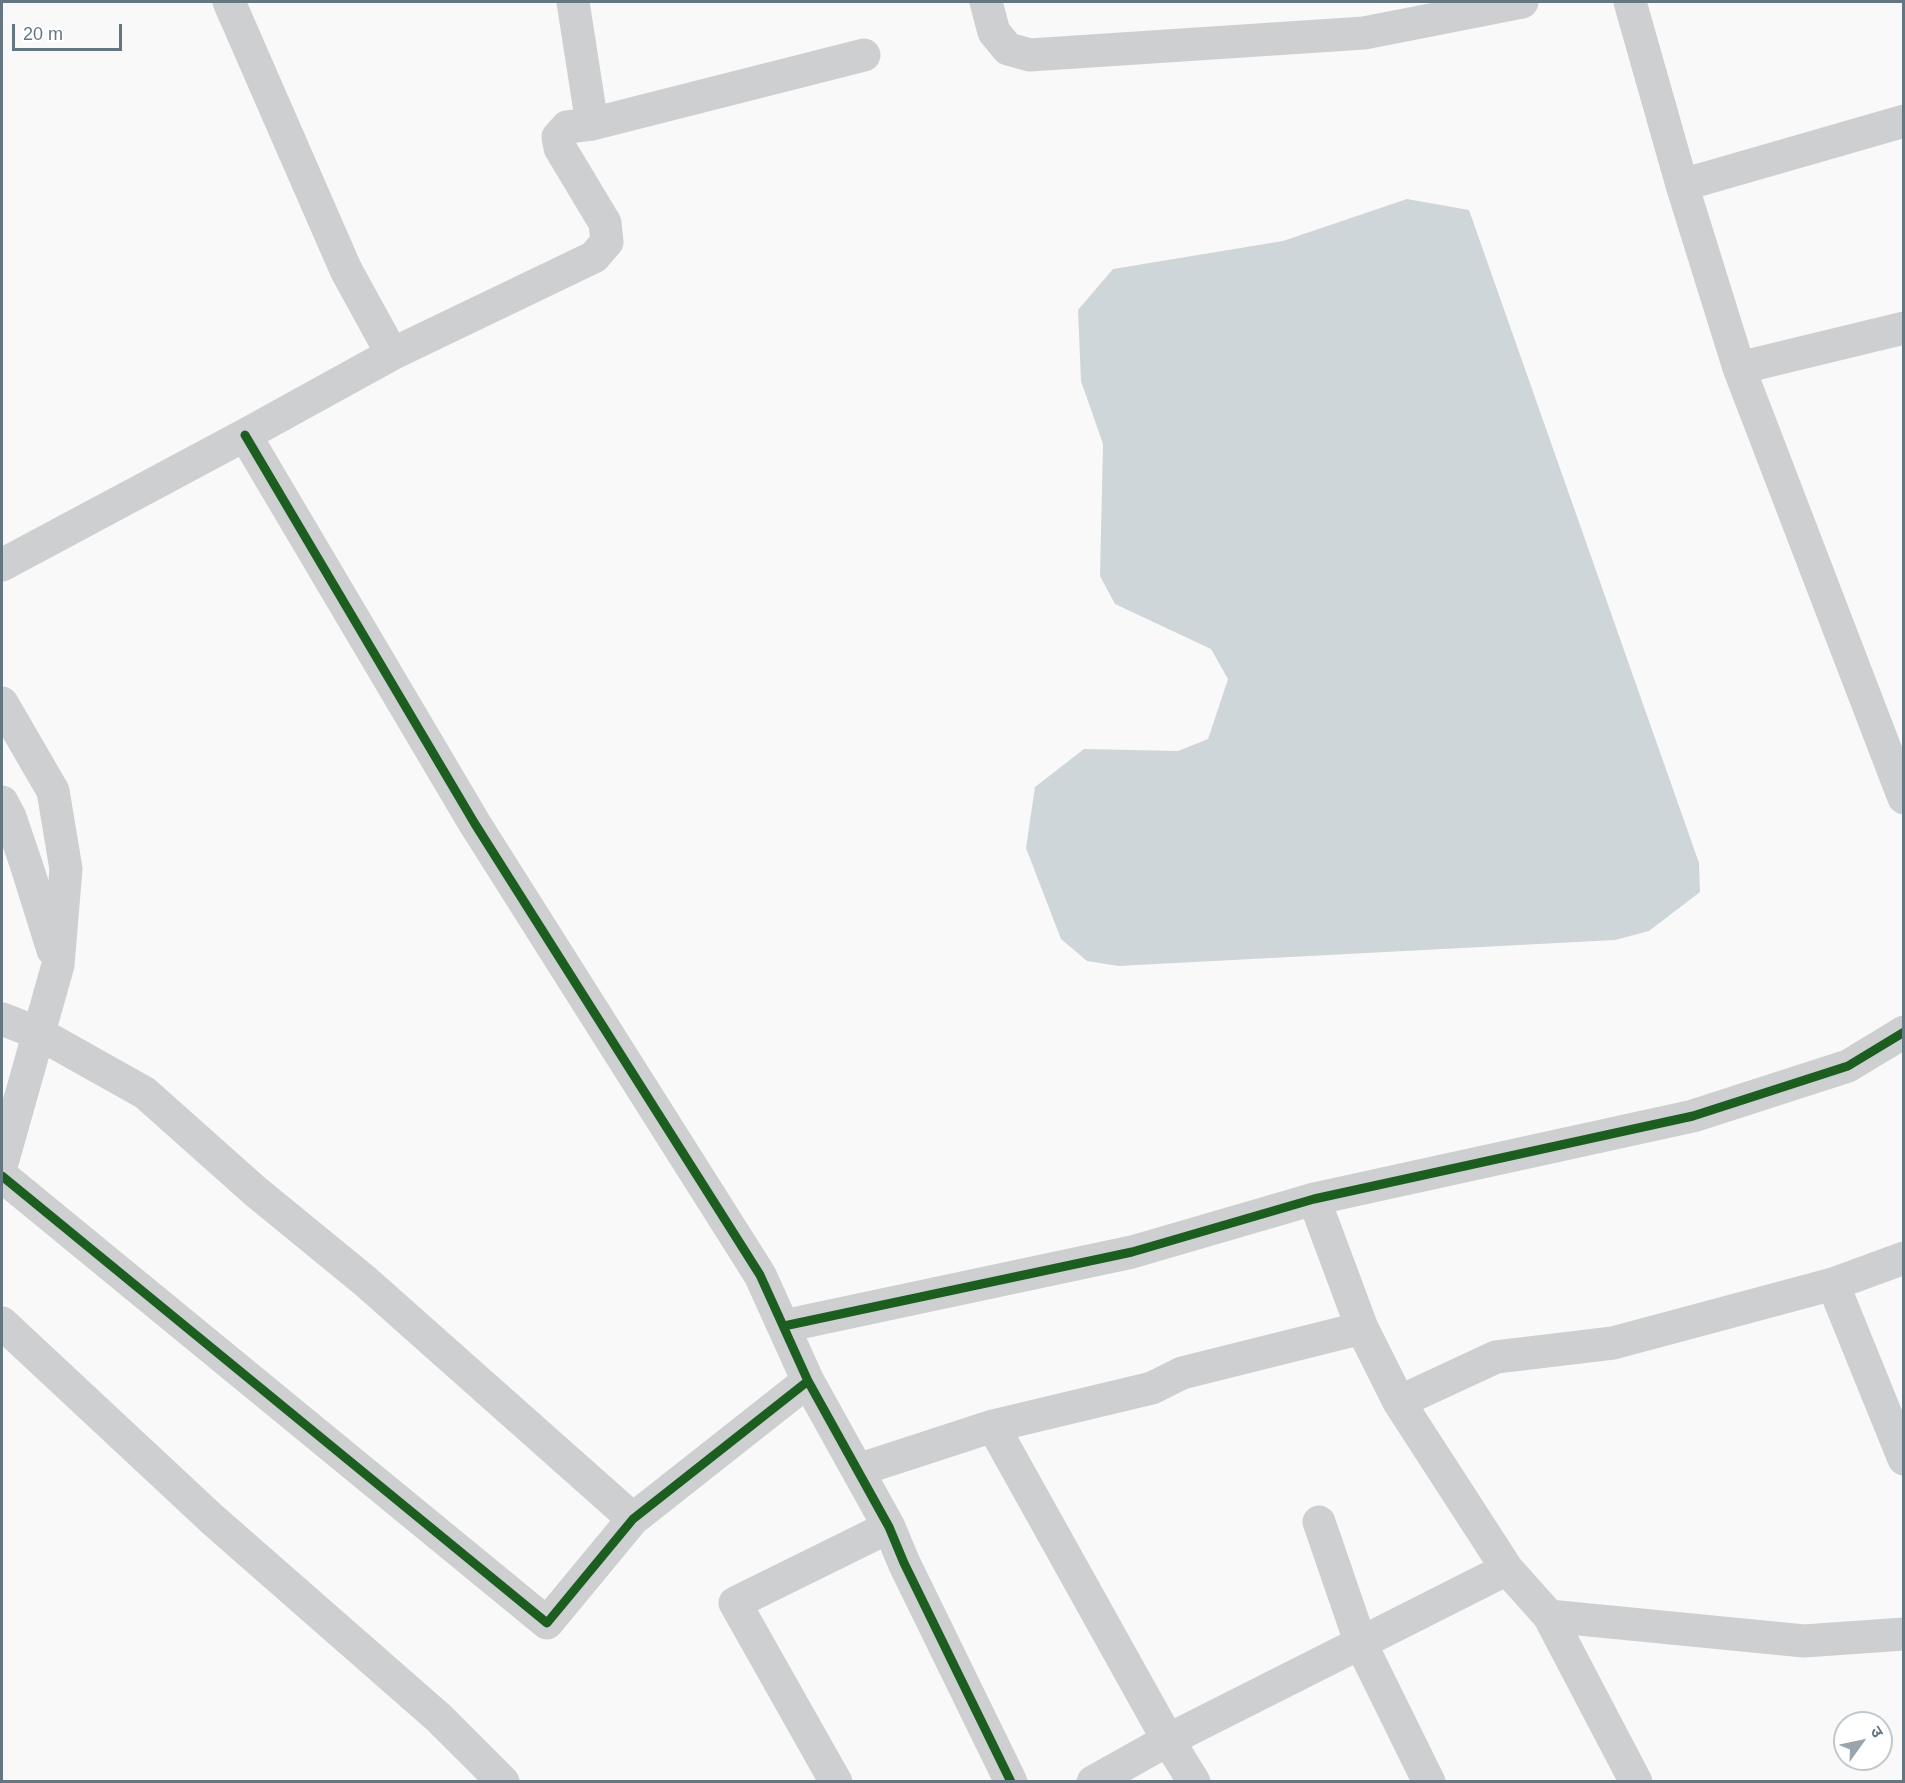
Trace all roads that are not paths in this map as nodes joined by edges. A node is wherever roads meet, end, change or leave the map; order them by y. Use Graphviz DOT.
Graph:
graph roads {
  1 [pos="229,2"];
  2 [pos="573,2"];
  3 [pos="986,2"];
  4 [pos="1522,2"];
  5 [pos="1630,2"];
  6 [pos="864,56"];
  7 [pos="1904,121"];
  8 [pos="592,124"];
  9 [pos="1682,185"];
  10 [pos="1904,328"];
  11 [pos="392,354"];
  12 [pos="1739,368"];
  13 [pos="245,435"];
  14 [pos="2,565"];
  15 [pos="2,703"];
  16 [pos="1904,798"];
  17 [pos="2,802"];
  18 [pos="58,965"];
  19 [pos="2,1019"];
  20 [pos="1904,1032"];
  21 [pos="38,1033"];
  22 [pos="2,1163"];
  23 [pos="2,1176"];
  24 [pos="1314,1199"];
  25 [pos="1904,1258"];
  26 [pos="1833,1284"];
  27 [pos="2,1323"];
  28 [pos="784,1326"];
  29 [pos="1362,1328"];
  30 [pos="808,1381"];
  31 [pos="1399,1402"];
  32 [pos="993,1426"];
  33 [pos="1904,1459"];
  34 [pos="858,1470"];
  35 [pos="633,1519"];
  36 [pos="1319,1522"];
  37 [pos="889,1527"];
  38 [pos="1507,1569"];
  39 [pos="1550,1616"];
  40 [pos="1904,1634"];
  41 [pos="1361,1644"];
  42 [pos="1168,1740"];
  43 [pos="503,1782"];
  44 [pos="836,1782"];
  45 [pos="1011,1782"];
  46 [pos="1092,1782"];
  47 [pos="1194,1782"];
  48 [pos="1429,1782"];
  49 [pos="1636,1782"];
  1 -- 11 [label="street"];
  2 -- 8 [label="street"];
  3 -- 4 [label="street"];
  5 -- 9 [label="street"];
  6 -- 8 [label="street"];
  7 -- 9 [label="street"];
  8 -- 11 [label="street"];
  9 -- 12 [label="street"];
  10 -- 12 [label="street"];
  11 -- 13 [label="street"];
  12 -- 16 [label="street"];
  13 -- 14 [label="street"];
  13 -- 28 [label="street"];
  15 -- 18 [label="street"];
  17 -- 18 [label="street"];
  18 -- 21 [label="street"];
  19 -- 21 [label="street"];
  20 -- 24 [label="street"];
  21 -- 22 [label="street"];
  21 -- 35 [label="street"];
  23 -- 35 [label="street"];
  24 -- 28 [label="street"];
  24 -- 29 [label="street"];
  25 -- 26 [label="street"];
  26 -- 31 [label="street"];
  26 -- 33 [label="street"];
  27 -- 43 [label="street"];
  28 -- 30 [label="street"];
  29 -- 31 [label="street"];
  29 -- 32 [label="street"];
  30 -- 34 [label="street"];
  30 -- 35 [label="street"];
  31 -- 38 [label="street"];
  32 -- 34 [label="street"];
  32 -- 42 [label="street"];
  34 -- 37 [label="street"];
  36 -- 41 [label="street"];
  37 -- 44 [label="street"];
  37 -- 45 [label="street"];
  38 -- 39 [label="street"];
  38 -- 41 [label="street"];
  39 -- 40 [label="street"];
  39 -- 49 [label="street"];
  41 -- 42 [label="street"];
  41 -- 48 [label="street"];
  42 -- 46 [label="street"];
  42 -- 47 [label="street"];
}
